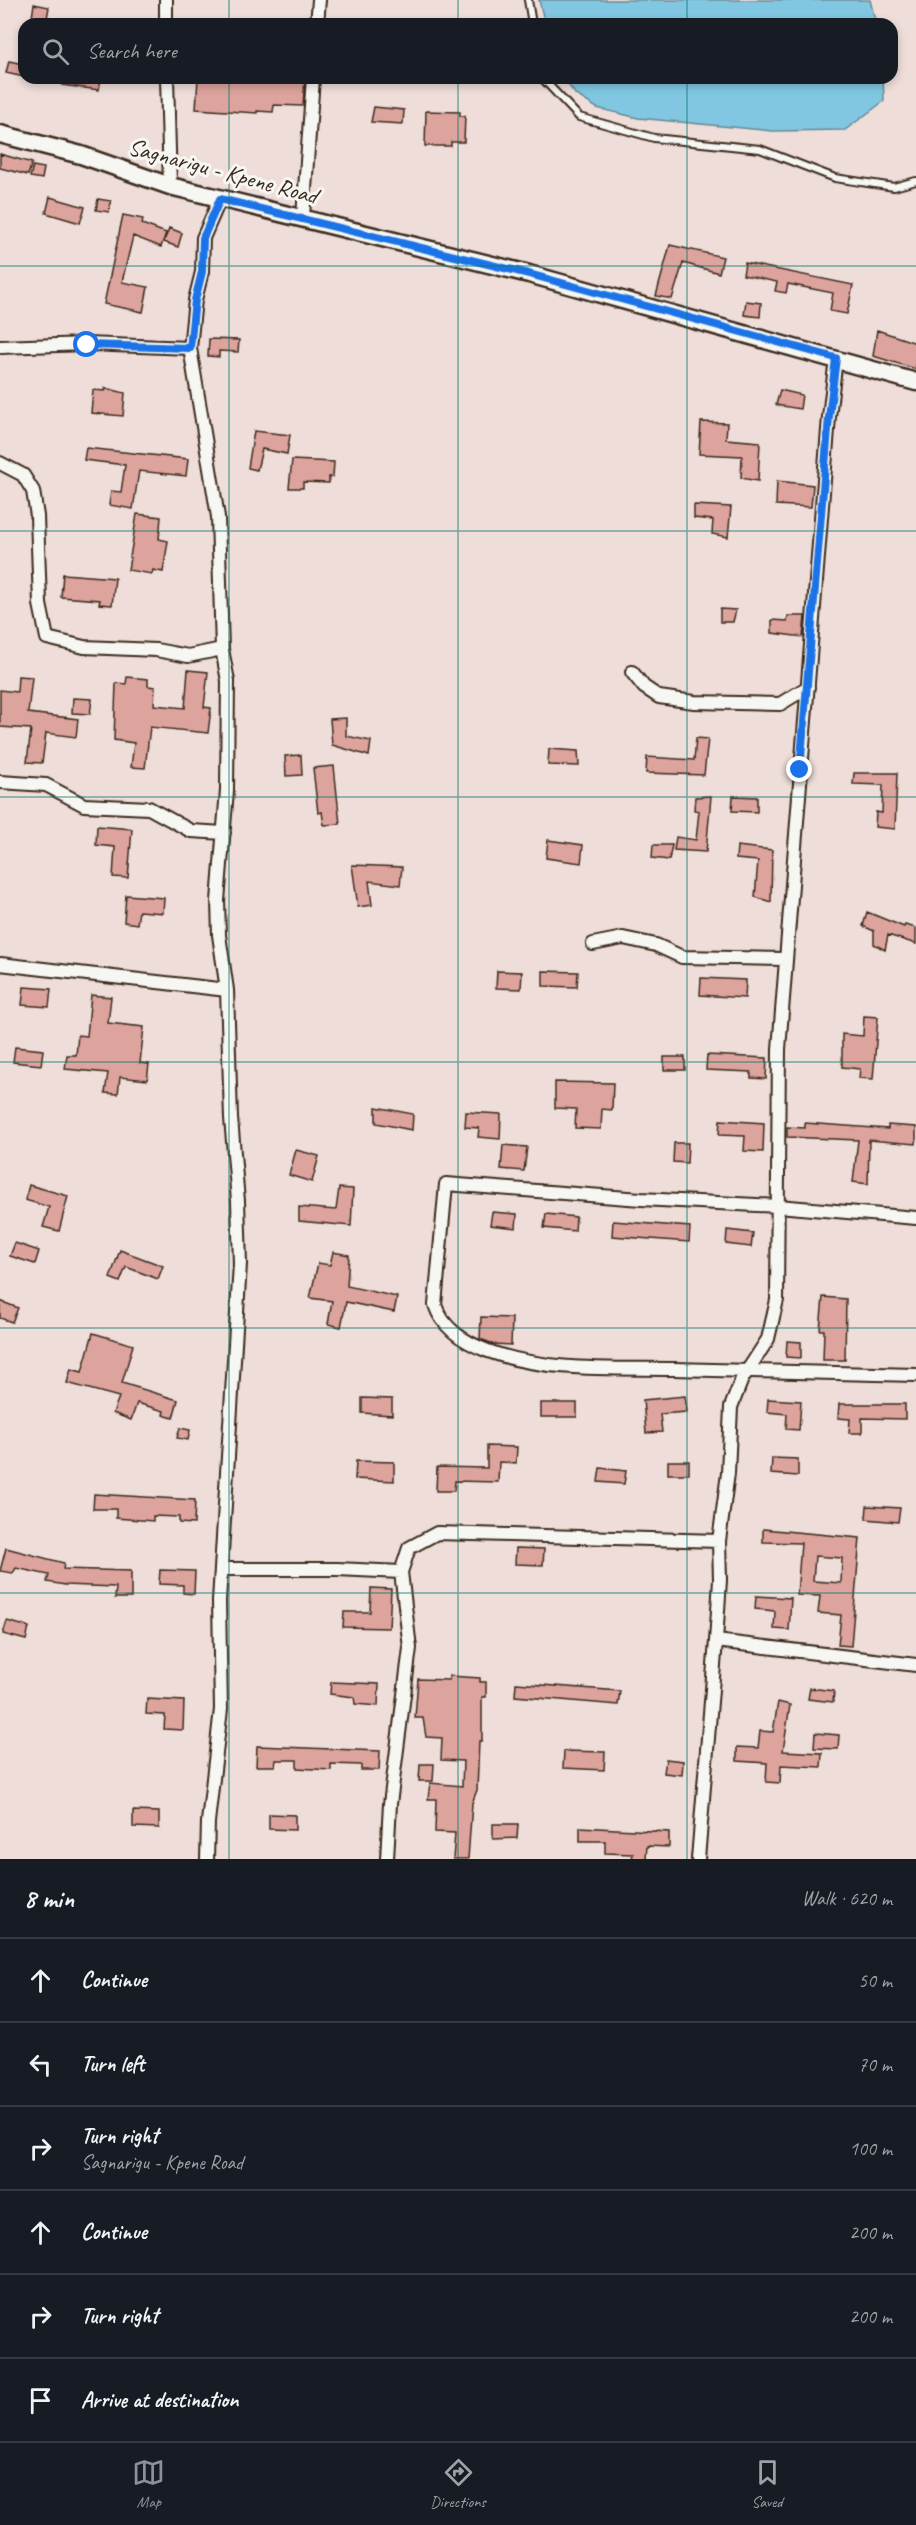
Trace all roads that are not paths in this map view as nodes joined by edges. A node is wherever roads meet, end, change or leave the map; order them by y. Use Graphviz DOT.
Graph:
graph roads {
  1 [pos="166,0"];
  2 [pos="319,0"];
  3 [pos="528,0"];
  4 [pos="166,18"];
  5 [pos="318,18"];
  6 [pos="531,18"];
  7 [pos="167,84"];
  8 [pos="313,84"];
  9 [pos="548,84"];
  10 [pos="0,134"];
  11 [pos="916,181"];
  12 [pos="170,186"];
  13 [pos="220,199"];
  14 [pos="303,218"];
  15 [pos="0,347"];
  16 [pos="190,348"];
  17 [pos="836,358"];
  18 [pos="916,382"];
  19 [pos="0,464"];
  20 [pos="222,648"];
  21 [pos="632,672"];
  22 [pos="807,687"];
  23 [pos="0,782"];
  24 [pos="224,833"];
  25 [pos="593,944"];
  26 [pos="785,959"];
  27 [pos="0,964"];
  28 [pos="227,990"];
  29 [pos="778,1206"];
  30 [pos="916,1218"];
  31 [pos="748,1371"];
  32 [pos="916,1375"];
  33 [pos="719,1541"];
  34 [pos="222,1569"];
  35 [pos="401,1572"];
  36 [pos="716,1641"];
  37 [pos="916,1665"];
  38 [pos="207,1859"];
  39 [pos="387,1859"];
  40 [pos="698,1859"];
  1 -- 4 [label="street"];
  2 -- 5 [label="street"];
  3 -- 6 [label="lane"];
  7 -- 12 [label="street"];
  8 -- 14 [label="street"];
  9 -- 11 [label="lane"];
  10 -- 12 [label="street, Sagnarigu - Kpene Road"];
  12 -- 13 [label="street, Sagnarigu - Kpene Road"];
  13 -- 14 [label="street, Sagnarigu - Kpene Road"];
  13 -- 16 [label="street"];
  14 -- 17 [label="street, Sagnarigu - Kpene Road"];
  15 -- 16 [label="street"];
  16 -- 20 [label="street"];
  17 -- 18 [label="street, Sagnarigu - Kpene Road"];
  17 -- 22 [label="street"];
  19 -- 20 [label="street"];
  20 -- 24 [label="street"];
  21 -- 22 [label="street"];
  22 -- 26 [label="street"];
  23 -- 24 [label="street"];
  24 -- 28 [label="street"];
  25 -- 26 [label="street"];
  26 -- 29 [label="street"];
  27 -- 28 [label="street"];
  28 -- 34 [label="street"];
  29 -- 30 [label="street"];
  29 -- 31 [label="street"];
  29 -- 31 [label="street"];
  31 -- 32 [label="street"];
  31 -- 33 [label="street"];
  33 -- 35 [label="street"];
  33 -- 36 [label="street"];
  34 -- 35 [label="street"];
  34 -- 38 [label="street"];
  35 -- 39 [label="street"];
  36 -- 37 [label="street"];
  36 -- 40 [label="street"];
}
